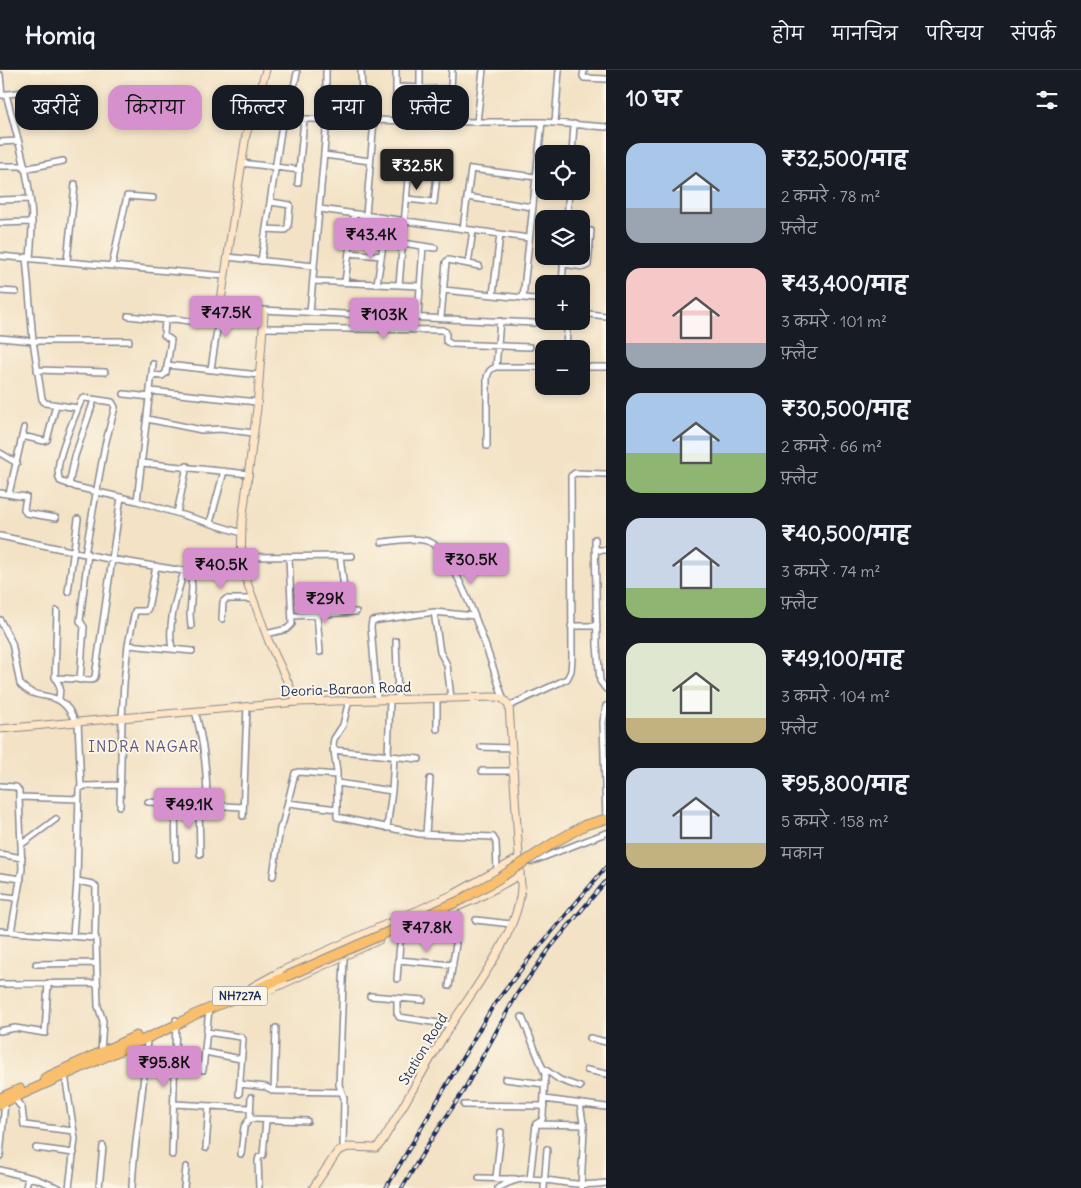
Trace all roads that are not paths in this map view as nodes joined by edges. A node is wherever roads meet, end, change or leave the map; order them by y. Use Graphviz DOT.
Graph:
graph roads {
  1 [pos="266,70"];
  2 [pos="326,70"];
  3 [pos="361,70"];
  4 [pos="396,70"];
  5 [pos="420,70"];
  6 [pos="452,70"];
  7 [pos="482,70"];
  8 [pos="560,70"];
  9 [pos="584,70"];
  10 [pos="297,73"];
  11 [pos="0,75"];
  12 [pos="606,79"];
  13 [pos="262,85"];
  14 [pos="294,85"];
  15 [pos="326,85"];
  16 [pos="362,85"];
  17 [pos="396,85"];
  18 [pos="420,85"];
  19 [pos="451,85"];
  20 [pos="3,95"];
  21 [pos="304,119"];
  22 [pos="314,119"];
  23 [pos="469,122"];
  24 [pos="477,122"];
  25 [pos="542,122"];
  26 [pos="555,123"];
  27 [pos="574,124"];
  28 [pos="606,127"];
  29 [pos="248,130"];
  30 [pos="283,130"];
  31 [pos="303,130"];
  32 [pos="326,130"];
  33 [pos="373,130"];
  34 [pos="18,141"];
  35 [pos="0,142"];
  36 [pos="539,145"];
  37 [pos="573,145"];
  38 [pos="324,155"];
  39 [pos="370,160"];
  40 [pos="63,161"];
  41 [pos="242,163"];
  42 [pos="0,166"];
  43 [pos="24,167"];
  44 [pos="276,167"];
  45 [pos="300,170"];
  46 [pos="535,176"];
  47 [pos="298,183"];
  48 [pos="76,184"];
  49 [pos="535,184"];
  50 [pos="467,197"];
  51 [pos="29,198"];
  52 [pos="152,198"];
  53 [pos="407,199"];
  54 [pos="0,200"];
  55 [pos="270,202"];
  56 [pos="532,206"];
  57 [pos="320,209"];
  58 [pos="354,214"];
  59 [pos="366,216"];
  60 [pos="405,221"];
  61 [pos="32,222"];
  62 [pos="0,223"];
  63 [pos="266,228"];
  64 [pos="463,229"];
  65 [pos="473,230"];
  66 [pos="591,231"];
  67 [pos="500,234"];
  68 [pos="351,235"];
  69 [pos="528,238"];
  70 [pos="384,239"];
  71 [pos="393,240"];
  72 [pos="590,242"];
  73 [pos="403,243"];
  74 [pos="423,246"];
  75 [pos="435,248"];
  76 [pos="349,253"];
  77 [pos="0,256"];
  78 [pos="381,256"];
  79 [pos="228,257"];
  80 [pos="28,258"];
  81 [pos="67,261"];
  82 [pos="261,261"];
  83 [pos="468,264"];
  84 [pos="112,265"];
  85 [pos="571,265"];
  86 [pos="588,265"];
  87 [pos="314,266"];
  88 [pos="479,266"];
  89 [pos="225,276"];
  90 [pos="313,281"];
  91 [pos="346,282"];
  92 [pos="377,284"];
  93 [pos="399,285"];
  94 [pos="420,286"];
  95 [pos="442,290"];
  96 [pos="0,291"];
  97 [pos="16,292"];
  98 [pos="493,295"];
  99 [pos="523,298"];
  100 [pos="535,299"];
  101 [pos="222,304"];
  102 [pos="261,310"];
  103 [pos="310,312"];
  104 [pos="590,314"];
  105 [pos="128,316"];
  106 [pos="418,316"];
  107 [pos="606,316"];
  108 [pos="441,317"];
  109 [pos="165,320"];
  110 [pos="500,321"];
  111 [pos="534,323"];
  112 [pos="218,325"];
  113 [pos="263,328"];
  114 [pos="567,331"];
  115 [pos="0,338"];
  116 [pos="566,340"];
  117 [pos="33,341"];
  118 [pos="129,341"];
  119 [pos="498,346"];
  120 [pos="530,347"];
  121 [pos="154,364"];
  122 [pos="167,366"];
  123 [pos="606,366"];
  124 [pos="496,367"];
  125 [pos="535,367"];
  126 [pos="590,367"];
  127 [pos="211,369"];
  128 [pos="37,370"];
  129 [pos="105,372"];
  130 [pos="259,374"];
  131 [pos="152,375"];
  132 [pos="124,394"];
  133 [pos="150,394"];
  134 [pos="94,400"];
  135 [pos="257,402"];
  136 [pos="56,405"];
  137 [pos="78,408"];
  138 [pos="147,418"];
  139 [pos="24,428"];
  140 [pos="254,433"];
  141 [pos="22,436"];
  142 [pos="487,446"];
  143 [pos="0,453"];
  144 [pos="17,462"];
  145 [pos="142,462"];
  146 [pos="187,466"];
  147 [pos="224,471"];
  148 [pos="248,474"];
  149 [pos="606,474"];
  150 [pos="69,485"];
  151 [pos="96,492"];
  152 [pos="0,493"];
  153 [pos="9,494"];
  154 [pos="121,497"];
  155 [pos="137,502"];
  156 [pos="177,514"];
  157 [pos="56,518"];
  158 [pos="78,518"];
  159 [pos="210,524"];
  160 [pos="242,534"];
  161 [pos="0,536"];
  162 [pos="595,539"];
  163 [pos="382,542"];
  164 [pos="595,550"];
  165 [pos="606,550"];
  166 [pos="72,551"];
  167 [pos="87,554"];
  168 [pos="340,556"];
  169 [pos="352,556"];
  170 [pos="241,557"];
  171 [pos="289,558"];
  172 [pos="112,559"];
  173 [pos="156,566"];
  174 [pos="241,566"];
  175 [pos="190,570"];
  176 [pos="184,571"];
  177 [pos="68,592"];
  178 [pos="252,599"];
  179 [pos="57,611"];
  180 [pos="347,612"];
  181 [pos="356,612"];
  182 [pos="434,612"];
  183 [pos="317,614"];
  184 [pos="293,616"];
  185 [pos="475,616"];
  186 [pos="222,619"];
  187 [pos="0,620"];
  188 [pos="191,626"];
  189 [pos="572,626"];
  190 [pos="597,626"];
  191 [pos="266,634"];
  192 [pos="396,641"];
  193 [pos="128,645"];
  194 [pos="172,649"];
  195 [pos="192,651"];
  196 [pos="320,652"];
  197 [pos="56,678"];
  198 [pos="80,680"];
  199 [pos="606,689"];
  200 [pos="437,698"];
  201 [pos="451,698"];
  202 [pos="504,698"];
  203 [pos="377,699"];
  204 [pos="390,699"];
  205 [pos="398,699"];
  206 [pos="59,700"];
  207 [pos="349,700"];
  208 [pos="297,702"];
  209 [pos="247,706"];
  210 [pos="509,706"];
  211 [pos="606,706"];
  212 [pos="195,711"];
  213 [pos="122,718"];
  214 [pos="77,722"];
  215 [pos="0,729"];
  216 [pos="437,729"];
  217 [pos="481,747"];
  218 [pos="512,748"];
  219 [pos="333,750"];
  220 [pos="391,756"];
  221 [pos="419,759"];
  222 [pos="482,771"];
  223 [pos="513,771"];
  224 [pos="337,775"];
  225 [pos="430,779"];
  226 [pos="337,783"];
  227 [pos="121,785"];
  228 [pos="0,786"];
  229 [pos="81,787"];
  230 [pos="392,791"];
  231 [pos="19,797"];
  232 [pos="79,799"];
  233 [pos="605,799"];
  234 [pos="148,802"];
  235 [pos="288,802"];
  236 [pos="175,803"];
  237 [pos="199,804"];
  238 [pos="207,805"];
  239 [pos="120,806"];
  240 [pos="605,806"];
  241 [pos="243,807"];
  242 [pos="336,809"];
  243 [pos="243,816"];
  244 [pos="606,817"];
  245 [pos="56,819"];
  246 [pos="387,828"];
  247 [pos="606,832"];
  248 [pos="426,834"];
  249 [pos="22,844"];
  250 [pos="0,854"];
  251 [pos="200,854"];
  252 [pos="22,858"];
  253 [pos="519,858"];
  254 [pos="176,859"];
  255 [pos="497,871"];
  256 [pos="520,872"];
  257 [pos="0,876"];
  258 [pos="273,876"];
  259 [pos="21,879"];
  260 [pos="77,881"];
  261 [pos="0,896"];
  262 [pos="17,898"];
  263 [pos="476,920"];
  264 [pos="511,924"];
  265 [pos="401,931"];
  266 [pos="0,932"];
  267 [pos="10,932"];
  268 [pos="73,936"];
  269 [pos="95,938"];
  270 [pos="456,944"];
  271 [pos="344,958"];
  272 [pos="398,960"];
  273 [pos="97,963"];
  274 [pos="36,964"];
  275 [pos="453,965"];
  276 [pos="397,979"];
  277 [pos="48,983"];
  278 [pos="97,983"];
  279 [pos="0,984"];
  280 [pos="449,986"];
  281 [pos="244,994"];
  282 [pos="370,996"];
  283 [pos="397,998"];
  284 [pos="423,1000"];
  285 [pos="209,1009"];
  286 [pos="522,1017"];
  287 [pos="176,1022"];
  288 [pos="451,1025"];
  289 [pos="276,1028"];
  290 [pos="0,1031"];
  291 [pos="207,1032"];
  292 [pos="148,1038"];
  293 [pos="590,1038"];
  294 [pos="606,1042"];
  295 [pos="101,1052"];
  296 [pos="205,1052"];
  297 [pos="241,1059"];
  298 [pos="543,1067"];
  299 [pos="203,1070"];
  300 [pos="587,1070"];
  301 [pos="606,1074"];
  302 [pos="65,1075"];
  303 [pos="505,1079"];
  304 [pos="240,1084"];
  305 [pos="545,1084"];
  306 [pos="580,1087"];
  307 [pos="274,1090"];
  308 [pos="341,1092"];
  309 [pos="239,1094"];
  310 [pos="251,1097"];
  311 [pos="544,1099"];
  312 [pos="5,1101"];
  313 [pos="174,1104"];
  314 [pos="580,1104"];
  315 [pos="464,1105"];
  316 [pos="209,1106"];
  317 [pos="544,1106"];
  318 [pos="606,1107"];
  319 [pos="250,1108"];
  320 [pos="250,1118"];
  321 [pos="266,1120"];
  322 [pos="307,1121"];
  323 [pos="536,1124"];
  324 [pos="584,1125"];
  325 [pos="74,1131"];
  326 [pos="501,1132"];
  327 [pos="103,1146"];
  328 [pos="36,1148"];
  329 [pos="206,1148"];
  330 [pos="343,1148"];
  331 [pos="546,1149"];
  332 [pos="74,1153"];
  333 [pos="172,1154"];
  334 [pos="240,1154"];
  335 [pos="0,1156"];
  336 [pos="186,1167"];
  337 [pos="0,1170"];
  338 [pos="28,1177"];
  339 [pos="479,1178"];
  340 [pos="496,1178"];
  341 [pos="527,1179"];
  342 [pos="544,1182"];
  343 [pos="606,1182"];
  344 [pos="26,1188"];
  345 [pos="59,1188"];
  346 [pos="69,1188"];
  347 [pos="99,1188"];
  348 [pos="132,1188"];
  349 [pos="184,1188"];
  350 [pos="259,1188"];
  351 [pos="313,1188"];
  352 [pos="498,1188"];
  353 [pos="544,1188"];
  354 [pos="581,1188"];
  1 -- 13 [label="street"];
  2 -- 15 [label="street"];
  3 -- 16 [label="street"];
  4 -- 17 [label="street"];
  5 -- 18 [label="street"];
  6 -- 19 [label="street"];
  7 -- 24 [label="street"];
  8 -- 26 [label="street"];
  9 -- 12 [label="street"];
  10 -- 14 [label="street"];
  11 -- 20 [label="street"];
  20 -- 34 [label="street"];
  21 -- 22 [label="street"];
  23 -- 24 [label="street"];
  24 -- 25 [label="street"];
  25 -- 26 [label="street"];
  25 -- 36 [label="street"];
  26 -- 27 [label="street"];
  27 -- 28 [label="street"];
  27 -- 37 [label="street"];
  29 -- 41 [label="street"];
  30 -- 44 [label="street"];
  31 -- 45 [label="street"];
  32 -- 38 [label="street"];
  33 -- 39 [label="street"];
  34 -- 35 [label="street"];
  34 -- 43 [label="street"];
  38 -- 39 [label="street"];
  38 -- 57 [label="street"];
  39 -- 59 [label="street"];
  40 -- 43 [label="street"];
  41 -- 44 [label="street"];
  41 -- 79 [label="street"];
  42 -- 43 [label="street"];
  43 -- 51 [label="street"];
  44 -- 45 [label="street"];
  44 -- 55 [label="street"];
  45 -- 47 [label="street"];
  46 -- 50 [label="street"];
  48 -- 81 [label="street"];
  49 -- 56 [label="street"];
  50 -- 56 [label="street"];
  50 -- 64 [label="street"];
  51 -- 54 [label="street"];
  51 -- 61 [label="street"];
  52 -- 84 [label="street"];
  53 -- 53 [label="street"];
  53 -- 60 [label="street"];
  55 -- 63 [label="street"];
  55 -- 63 [label="street"];
  56 -- 69 [label="street"];
  57 -- 58 [label="street"];
  57 -- 87 [label="street"];
  58 -- 59 [label="street"];
  58 -- 68 [label="street"];
  59 -- 60 [label="street"];
  60 -- 64 [label="street"];
  60 -- 73 [label="street"];
  61 -- 62 [label="street"];
  61 -- 80 [label="street"];
  63 -- 82 [label="street"];
  64 -- 65 [label="street"];
  65 -- 67 [label="street"];
  65 -- 83 [label="street"];
  66 -- 72 [label="street"];
  67 -- 69 [label="street"];
  67 -- 98 [label="street"];
  68 -- 70 [label="street"];
  68 -- 76 [label="street"];
  69 -- 99 [label="street"];
  70 -- 71 [label="street"];
  70 -- 78 [label="street"];
  73 -- 74 [label="street"];
  73 -- 93 [label="street"];
  74 -- 75 [label="street"];
  74 -- 94 [label="street"];
  76 -- 78 [label="street"];
  76 -- 91 [label="street"];
  77 -- 80 [label="street"];
  78 -- 92 [label="street"];
  79 -- 82 [label="street"];
  79 -- 89 [label="street"];
  80 -- 81 [label="street"];
  80 -- 117 [label="street"];
  81 -- 84 [label="street"];
  82 -- 87 [label="street"];
  83 -- 88 [label="street"];
  83 -- 95 [label="street"];
  84 -- 89 [label="street"];
  85 -- 86 [label="street"];
  87 -- 90 [label="street"];
  89 -- 101 [label="street"];
  90 -- 91 [label="street"];
  90 -- 103 [label="street"];
  91 -- 92 [label="street"];
  92 -- 93 [label="street"];
  93 -- 94 [label="street"];
  94 -- 106 [label="street"];
  95 -- 98 [label="street"];
  95 -- 108 [label="street"];
  96 -- 97 [label="street"];
  98 -- 99 [label="street"];
  99 -- 100 [label="street"];
  101 -- 102 [label="street"];
  101 -- 112 [label="street"];
  102 -- 103 [label="street"];
  102 -- 113 [label="street"];
  103 -- 106 [label="street"];
  104 -- 107 [label="street"];
  105 -- 109 [label="street"];
  106 -- 108 [label="street"];
  108 -- 110 [label="street"];
  109 -- 112 [label="street"];
  109 -- 122 [label="street"];
  110 -- 111 [label="street"];
  110 -- 119 [label="street"];
  112 -- 127 [label="street"];
  113 -- 119 [label="street"];
  113 -- 130 [label="street"];
  114 -- 116 [label="street"];
  115 -- 117 [label="street"];
  117 -- 118 [label="street"];
  117 -- 128 [label="street"];
  119 -- 120 [label="street"];
  119 -- 124 [label="street"];
  121 -- 131 [label="street"];
  122 -- 127 [label="street"];
  122 -- 131 [label="street"];
  123 -- 126 [label="street"];
  124 -- 125 [label="street"];
  124 -- 142 [label="street"];
  127 -- 130 [label="street"];
  128 -- 129 [label="street"];
  128 -- 136 [label="street"];
  130 -- 135 [label="street"];
  131 -- 133 [label="street"];
  132 -- 133 [label="street"];
  133 -- 135 [label="street"];
  133 -- 138 [label="street"];
  134 -- 137 [label="street"];
  134 -- 150 [label="street"];
  134 -- 151 [label="street"];
  135 -- 140 [label="street"];
  136 -- 137 [label="street"];
  136 -- 141 [label="street"];
  137 -- 150 [label="street"];
  138 -- 140 [label="street"];
  138 -- 145 [label="street"];
  139 -- 141 [label="street"];
  140 -- 148 [label="street"];
  141 -- 144 [label="street"];
  143 -- 144 [label="street"];
  144 -- 153 [label="street"];
  145 -- 146 [label="street"];
  145 -- 155 [label="street"];
  146 -- 147 [label="street"];
  146 -- 156 [label="street"];
  147 -- 148 [label="street"];
  147 -- 159 [label="street"];
  148 -- 160 [label="street"];
  149 -- 189 [label="street"];
  150 -- 151 [label="street"];
  151 -- 154 [label="street"];
  151 -- 167 [label="street"];
  152 -- 153 [label="street"];
  153 -- 157 [label="street"];
  154 -- 155 [label="street"];
  154 -- 172 [label="street"];
  155 -- 156 [label="street"];
  156 -- 159 [label="street"];
  158 -- 166 [label="street"];
  159 -- 160 [label="street"];
  160 -- 170 [label="street"];
  161 -- 166 [label="street"];
  162 -- 164 [label="street"];
  163 -- 185 [label="street"];
  164 -- 165 [label="street"];
  164 -- 190 [label="street"];
  166 -- 167 [label="street"];
  166 -- 177 [label="street"];
  167 -- 172 [label="street"];
  167 -- 198 [label="street"];
  168 -- 169 [label="street"];
  168 -- 171 [label="street"];
  168 -- 180 [label="street"];
  170 -- 171 [label="street"];
  170 -- 174 [label="street"];
  171 -- 184 [label="street"];
  172 -- 173 [label="street"];
  172 -- 198 [label="street"];
  173 -- 176 [label="street"];
  173 -- 193 [label="street"];
  174 -- 175 [label="street"];
  174 -- 178 [label="street"];
  175 -- 176 [label="street"];
  175 -- 188 [label="street"];
  176 -- 194 [label="street"];
  178 -- 186 [label="street"];
  178 -- 191 [label="street"];
  179 -- 197 [label="street"];
  180 -- 181 [label="street"];
  180 -- 183 [label="street"];
  182 -- 185 [label="street"];
  182 -- 201 [label="street"];
  182 -- 203 [label="street"];
  183 -- 184 [label="street"];
  183 -- 196 [label="street"];
  184 -- 191 [label="street"];
  185 -- 202 [label="street"];
  187 -- 206 [label="street"];
  189 -- 190 [label="street"];
  189 -- 210 [label="street"];
  190 -- 199 [label="street"];
  191 -- 208 [label="street"];
  192 -- 205 [label="street"];
  193 -- 194 [label="street"];
  193 -- 213 [label="street"];
  194 -- 195 [label="street"];
  197 -- 198 [label="street"];
  197 -- 206 [label="street"];
  200 -- 201 [label="street, Deoria-Baraon Road"];
  200 -- 205 [label="street, Deoria-Baraon Road"];
  200 -- 216 [label="street"];
  201 -- 202 [label="street, Deoria-Baraon Road"];
  202 -- 210 [label="street"];
  203 -- 204 [label="street, Deoria-Baraon Road"];
  203 -- 207 [label="street, Deoria-Baraon Road"];
  204 -- 205 [label="street, Deoria-Baraon Road"];
  204 -- 220 [label="street"];
  206 -- 214 [label="street"];
  207 -- 208 [label="street, Deoria-Baraon Road"];
  207 -- 219 [label="street"];
  208 -- 209 [label="street, Deoria-Baraon Road"];
  209 -- 212 [label="street, Deoria-Baraon Road"];
  209 -- 241 [label="street"];
  210 -- 218 [label="street"];
  211 -- 233 [label="street"];
  212 -- 213 [label="street, Deoria-Baraon Road"];
  212 -- 238 [label="street"];
  213 -- 214 [label="street, Deoria-Baraon Road"];
  213 -- 227 [label="street"];
  214 -- 215 [label="street, Deoria-Baraon Road"];
  214 -- 229 [label="street"];
  217 -- 218 [label="street"];
  218 -- 223 [label="street"];
  219 -- 220 [label="street"];
  219 -- 224 [label="street"];
  220 -- 221 [label="street"];
  220 -- 230 [label="street"];
  222 -- 223 [label="street"];
  223 -- 253 [label="street"];
  224 -- 226 [label="street"];
  224 -- 235 [label="street"];
  225 -- 248 [label="street"];
  226 -- 230 [label="street"];
  226 -- 242 [label="street"];
  227 -- 229 [label="street"];
  227 -- 239 [label="street"];
  228 -- 231 [label="street"];
  229 -- 232 [label="street"];
  230 -- 246 [label="street"];
  231 -- 232 [label="street"];
  231 -- 249 [label="street"];
  232 -- 260 [label="street"];
  233 -- 240 [label="street"];
  234 -- 236 [label="street"];
  235 -- 242 [label="street"];
  235 -- 258 [label="street"];
  236 -- 237 [label="street"];
  236 -- 254 [label="street"];
  237 -- 238 [label="street"];
  237 -- 251 [label="street"];
  238 -- 241 [label="street"];
  240 -- 244 [label="street"];
  241 -- 243 [label="street"];
  242 -- 246 [label="street"];
  244 -- 281 [label="highway, NH727A, bridge"];
  245 -- 249 [label="street"];
  246 -- 248 [label="street"];
  247 -- 256 [label="street"];
  248 -- 255 [label="street"];
  249 -- 252 [label="street"];
  250 -- 252 [label="street"];
  252 -- 259 [label="street"];
  253 -- 255 [label="street"];
  253 -- 256 [label="street"];
  255 -- 281 [label="street"];
  256 -- 264 [label="street, Station Road"];
  256 -- 265 [label="street"];
  257 -- 259 [label="street"];
  259 -- 262 [label="street"];
  260 -- 268 [label="street"];
  260 -- 269 [label="street"];
  261 -- 262 [label="street"];
  262 -- 267 [label="street"];
  263 -- 264 [label="street"];
  264 -- 288 [label="street, Station Road"];
  265 -- 271 [label="street"];
  265 -- 272 [label="street"];
  266 -- 267 [label="street"];
  267 -- 268 [label="street"];
  268 -- 269 [label="street"];
  269 -- 273 [label="street"];
  270 -- 275 [label="street"];
  271 -- 281 [label="street"];
  271 -- 308 [label="street"];
  272 -- 275 [label="street"];
  272 -- 276 [label="street"];
  273 -- 274 [label="street"];
  273 -- 278 [label="street"];
  275 -- 280 [label="street"];
  277 -- 278 [label="street"];
  277 -- 279 [label="street"];
  277 -- 290 [label="street"];
  278 -- 295 [label="street"];
  281 -- 285 [label="highway, NH727A"];
  282 -- 283 [label="street"];
  283 -- 284 [label="street"];
  283 -- 288 [label="street"];
  285 -- 287 [label="highway, NH727A"];
  285 -- 291 [label="street"];
  286 -- 298 [label="street"];
  287 -- 292 [label="highway, NH727A"];
  287 -- 295 [label="highway, NH727A"];
  287 -- 313 [label="street"];
  288 -- 330 [label="street, Station Road"];
  289 -- 307 [label="street"];
  291 -- 296 [label="street"];
  291 -- 297 [label="street"];
  292 -- 302 [label="highway, NH727A"];
  292 -- 348 [label="street"];
  293 -- 294 [label="street"];
  295 -- 312 [label="highway, NH727A"];
  296 -- 297 [label="street"];
  296 -- 299 [label="street"];
  297 -- 304 [label="street"];
  298 -- 305 [label="street"];
  298 -- 306 [label="street"];
  300 -- 301 [label="street"];
  302 -- 312 [label="highway, NH727A"];
  302 -- 325 [label="street"];
  303 -- 305 [label="street"];
  304 -- 307 [label="street"];
  304 -- 309 [label="street"];
  305 -- 311 [label="street"];
  307 -- 308 [label="street"];
  308 -- 330 [label="street"];
  310 -- 319 [label="street"];
  311 -- 314 [label="street"];
  311 -- 317 [label="street"];
  312 -- 325 [label="street"];
  312 -- 335 [label="street"];
  313 -- 316 [label="street"];
  313 -- 333 [label="street"];
  314 -- 318 [label="street"];
  314 -- 324 [label="street"];
  315 -- 317 [label="street"];
  316 -- 319 [label="street"];
  316 -- 329 [label="street"];
  317 -- 323 [label="street"];
  319 -- 320 [label="street"];
  320 -- 321 [label="street"];
  320 -- 334 [label="street"];
  321 -- 322 [label="street"];
  321 -- 350 [label="street"];
  323 -- 324 [label="street"];
  323 -- 341 [label="street"];
  324 -- 354 [label="street"];
  325 -- 332 [label="street"];
  326 -- 340 [label="street"];
  327 -- 347 [label="street"];
  328 -- 332 [label="street"];
  330 -- 351 [label="street"];
  331 -- 342 [label="street"];
  332 -- 346 [label="street"];
  336 -- 349 [label="street"];
  337 -- 338 [label="street"];
  338 -- 344 [label="street"];
  338 -- 345 [label="street"];
  339 -- 340 [label="street"];
  340 -- 341 [label="street"];
  341 -- 342 [label="street"];
  341 -- 352 [label="street"];
  342 -- 353 [label="street"];
  342 -- 354 [label="street"];
  343 -- 354 [label="street"];
}
